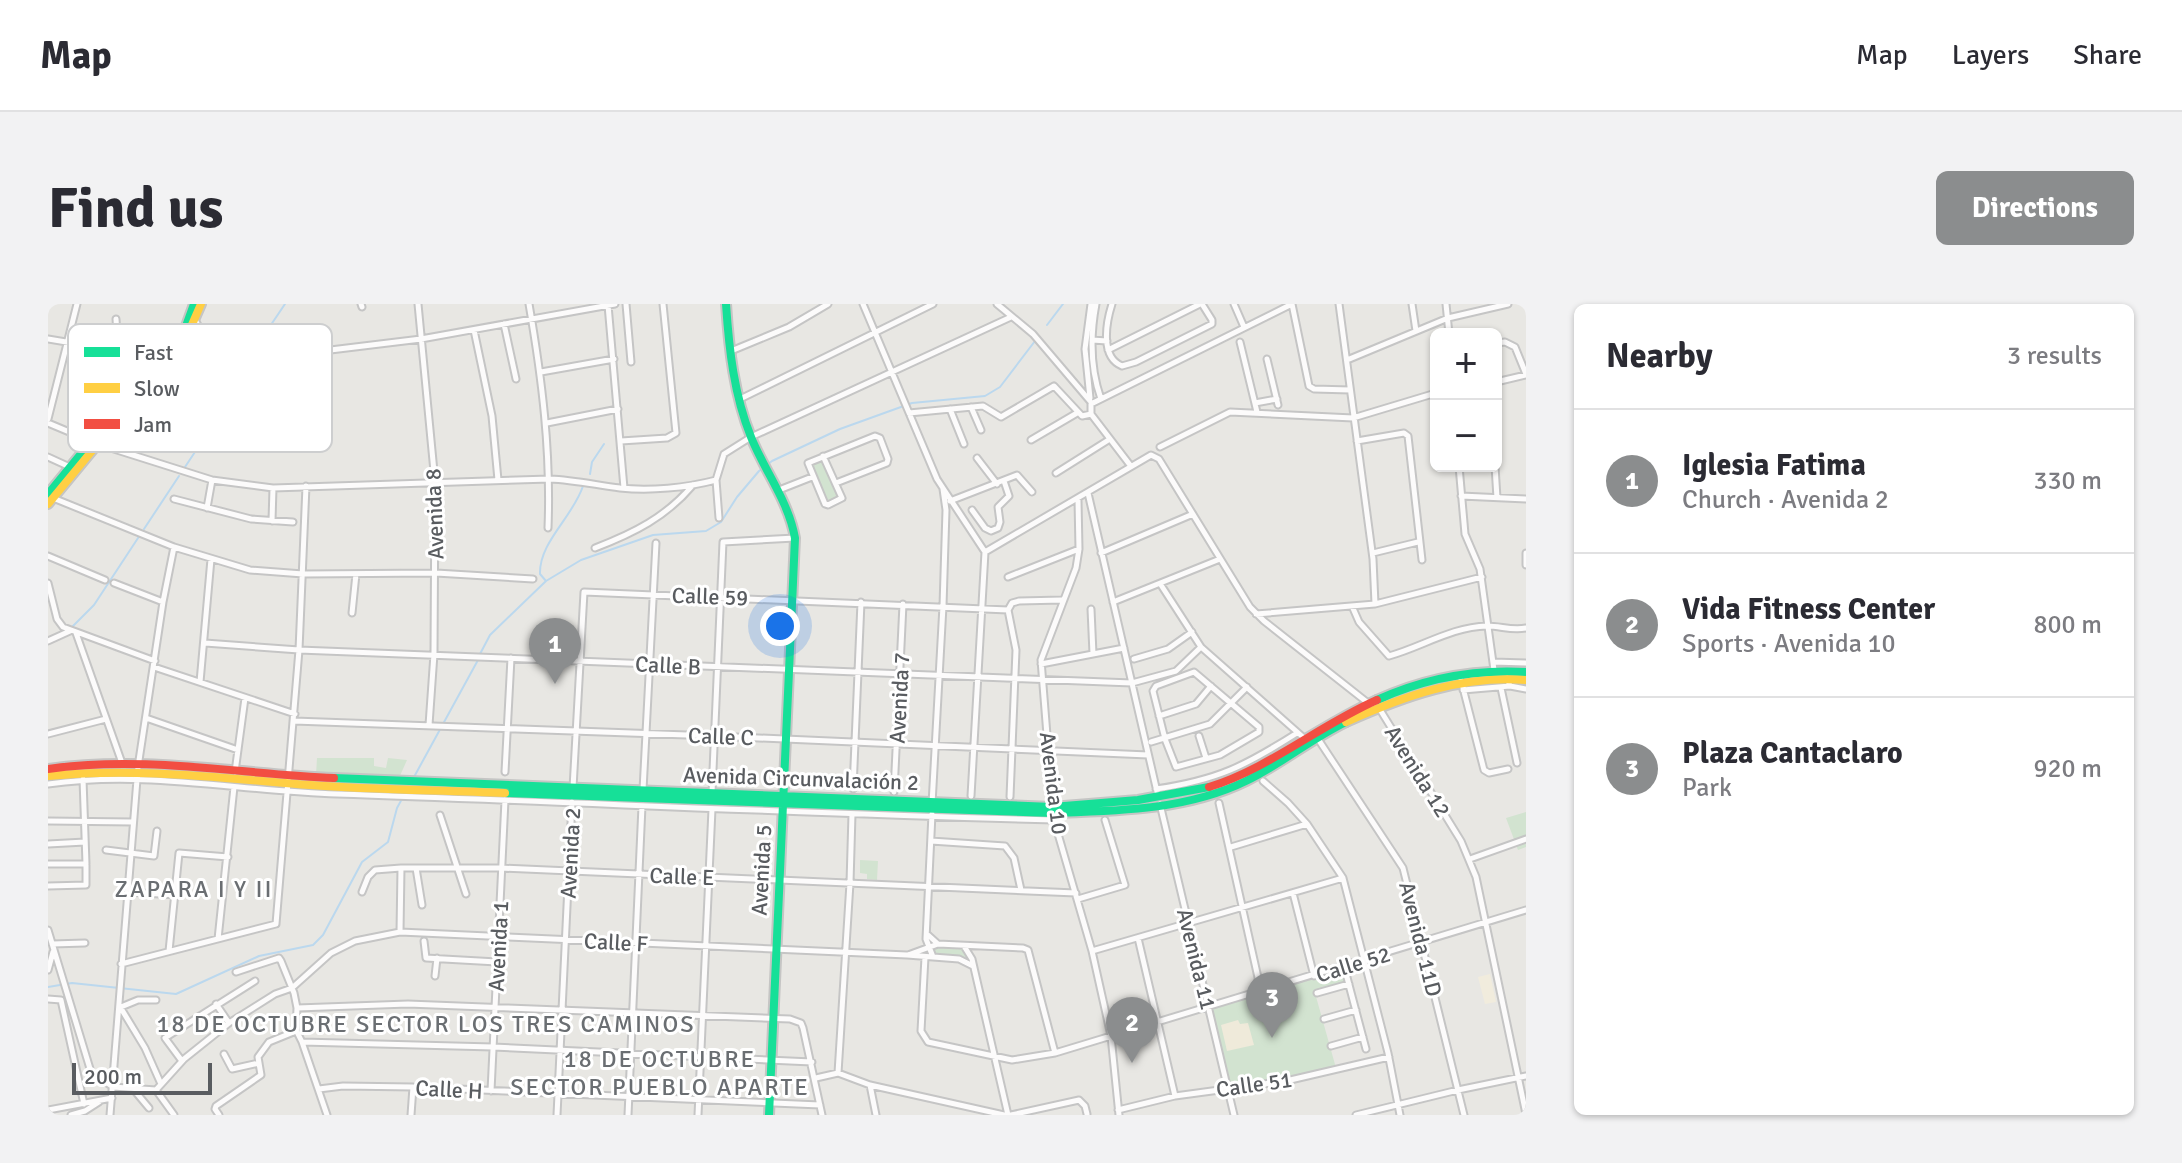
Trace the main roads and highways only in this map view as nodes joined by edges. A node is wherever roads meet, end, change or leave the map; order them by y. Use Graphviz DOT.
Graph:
graph roads {
  1 [pos="194,304"];
  2 [pos="201,304"];
  3 [pos="726,304"];
  4 [pos="187,324"];
  5 [pos="193,324"];
  6 [pos="87,452"];
  7 [pos="49,498"];
  8 [pos="1526,672"];
  9 [pos="1526,680"];
  10 [pos="48,769"];
  11 [pos="138,771"];
  12 [pos="48,776"];
  13 [pos="287,784"];
  14 [pos="412,789"];
  15 [pos="573,796"];
  16 [pos="1158,796"];
  17 [pos="782,803"];
  18 [pos="932,809"];
  19 [pos="1053,813"];
  20 [pos="769,1115"];
  1 -- 4 [label="main road"];
  2 -- 5 [label="main road"];
  3 -- 17 [label="main road, Avenida 5"];
  6 -- 7 [label="main road"];
  8 -- 16 [label="main road, Avenida Circunvalación 2"];
  9 -- 16 [label="main road, Avenida Circunvalación 2"];
  10 -- 11 [label="main road, Avenida Circunvalación 2"];
  11 -- 12 [label="main road, Avenida Circunvalación 2"];
  11 -- 13 [label="main road, Avenida Circunvalación 2"];
  11 -- 13 [label="main road, Avenida Circunvalación 2"];
  13 -- 14 [label="main road, Avenida Circunvalación 2"];
  14 -- 15 [label="main road, Avenida Circunvalación 2"];
  14 -- 15 [label="main road, Avenida Circunvalación 2"];
  15 -- 17 [label="main road, Avenida Circunvalación 2"];
  15 -- 17 [label="main road, Avenida Circunvalación 2"];
  16 -- 19 [label="main road, Avenida Circunvalación 2"];
  17 -- 18 [label="main road, Avenida Circunvalación 2"];
  17 -- 18 [label="main road, Avenida Circunvalación 2"];
  17 -- 20 [label="main road, Avenida 5"];
  18 -- 19 [label="main road, Avenida Circunvalación 2"];
  18 -- 19 [label="main road, Avenida Circunvalación 2"];
}
